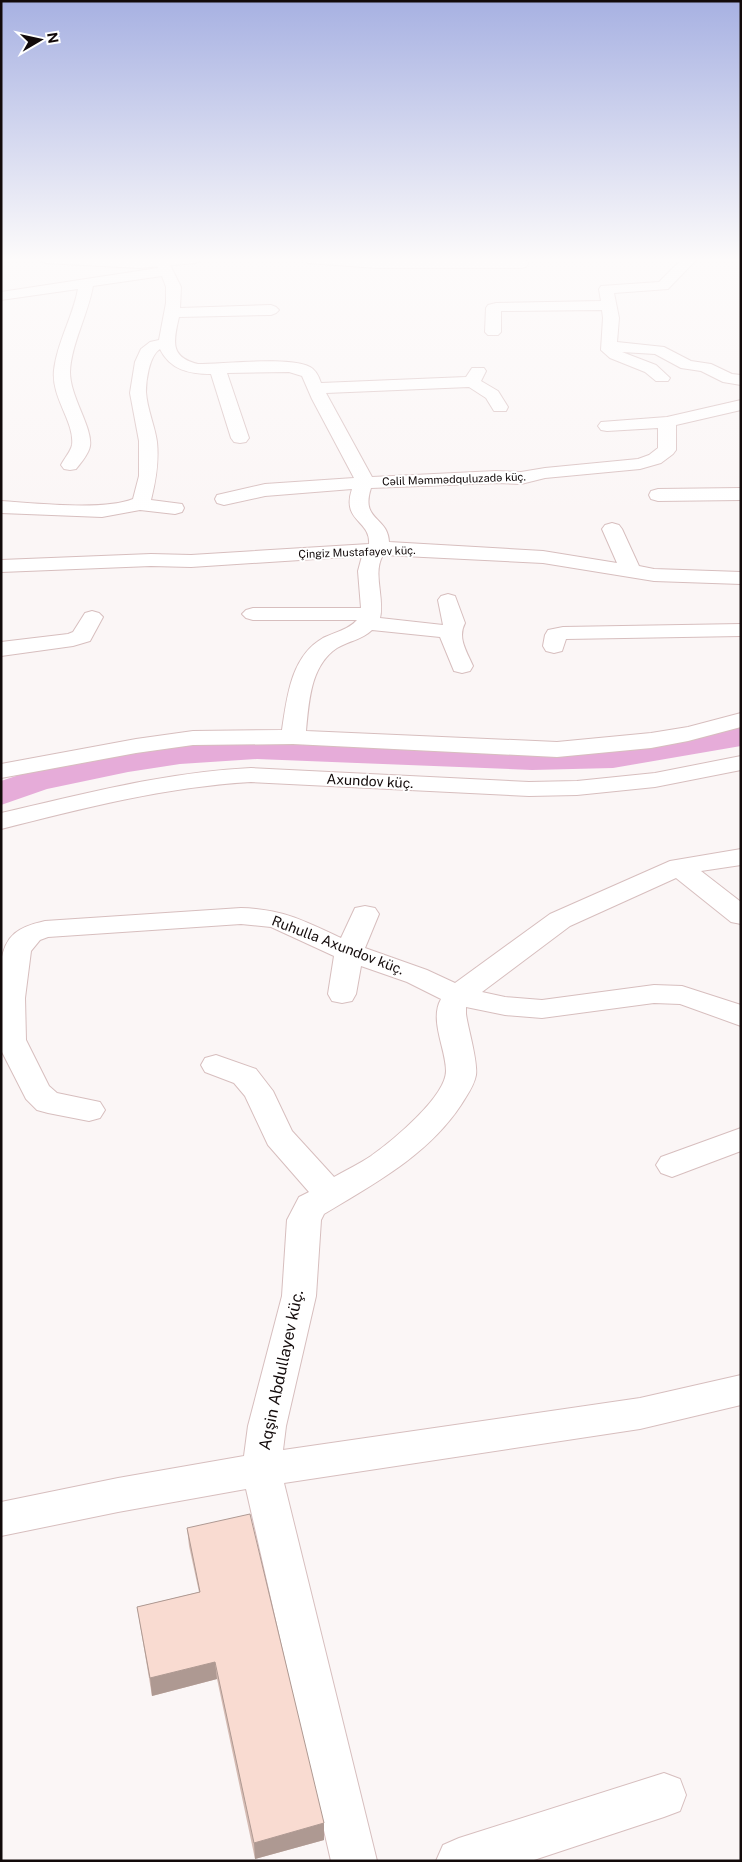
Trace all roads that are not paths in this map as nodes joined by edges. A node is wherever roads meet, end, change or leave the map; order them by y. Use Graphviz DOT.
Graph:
graph roads {
  1 [pos="68,346"];
  2 [pos="157,346"];
  3 [pos="167,346"];
  4 [pos="608,346"];
  5 [pos="218,369"];
  6 [pos="662,378"];
  7 [pos="741,380"];
  8 [pos="315,388"];
  9 [pos="741,405"];
  10 [pos="500,407"];
  11 [pos="667,422"];
  12 [pos="607,426"];
  13 [pos="240,438"];
  14 [pos="70,465"];
  15 [pos="364,483"];
  16 [pos="741,494"];
  17 [pos="658,495"];
  18 [pos="224,499"];
  19 [pos="139,504"];
  20 [pos="1,507"];
  21 [pos="175,508"];
  22 [pos="612,529"];
  23 [pos="378,549"];
  24 [pos="1,566"];
  25 [pos="631,572"];
  26 [pos="741,578"];
  27 [pos="448,600"];
  28 [pos="253,614"];
  29 [pos="92,617"];
  30 [pos="368,618"];
  31 [pos="741,630"];
  32 [pos="450,631"];
  33 [pos="554,646"];
  34 [pos="1,649"];
  35 [pos="462,666"];
  36 [pos="741,720"];
  37 [pos="293,737"];
  38 [pos="741,763"];
  39 [pos="1,771"];
  40 [pos="1,821"];
  41 [pos="741,857"];
  42 [pos="679,867"];
  43 [pos="365,914"];
  44 [pos="741,916"];
  45 [pos="349,952"];
  46 [pos="342,994"];
  47 [pos="457,996"];
  48 [pos="741,1018"];
  49 [pos="6,1041"];
  50 [pos="216,1065"];
  51 [pos="89,1110"];
  52 [pos="741,1139"];
  53 [pos="672,1165"];
  54 [pos="330,1193"];
  55 [pos="741,1390"];
  56 [pos="261,1469"];
  57 [pos="1,1519"];
  58 [pos="664,1795"];
  59 [pos="354,1861"];
  60 [pos="459,1861"];
  1 -- 14 [label="street"];
  2 -- 19 [label="street"];
  3 -- 5 [label="street"];
  4 -- 6 [label="street"];
  4 -- 7 [label="street"];
  5 -- 8 [label="street"];
  5 -- 13 [label="street"];
  8 -- 10 [label="street"];
  8 -- 15 [label="street"];
  9 -- 11 [label="street"];
  11 -- 12 [label="street"];
  11 -- 15 [label="street, Cəlil Məmmədquluzadə küç."];
  15 -- 18 [label="street, Cəlil Məmmədquluzadə küç."];
  15 -- 23 [label="street"];
  16 -- 17 [label="street"];
  19 -- 20 [label="street"];
  19 -- 21 [label="street"];
  22 -- 25 [label="street"];
  23 -- 24 [label="street, Çingiz Mustafayev küç."];
  23 -- 25 [label="street, Çingiz Mustafayev küç."];
  23 -- 30 [label="street"];
  25 -- 26 [label="street, Çingiz Mustafayev küç."];
  27 -- 32 [label="street"];
  28 -- 30 [label="street"];
  29 -- 34 [label="street"];
  30 -- 32 [label="street"];
  30 -- 37 [label="street"];
  31 -- 33 [label="street"];
  32 -- 35 [label="street"];
  36 -- 37 [label="street"];
  37 -- 39 [label="street"];
  38 -- 40 [label="street, Axundov küç."];
  41 -- 42 [label="street"];
  42 -- 44 [label="street"];
  42 -- 47 [label="street"];
  43 -- 45 [label="street"];
  45 -- 46 [label="street"];
  45 -- 47 [label="street, Ruhulla Axundov küç."];
  45 -- 49 [label="street, Ruhulla Axundov küç."];
  47 -- 48 [label="street, Ruhulla Axundov küç."];
  47 -- 54 [label="street, Aqşin Abdullayev küç."];
  49 -- 51 [label="street, Ruhulla Axundov küç."];
  50 -- 54 [label="street"];
  52 -- 53 [label="street"];
  54 -- 56 [label="street, Aqşin Abdullayev küç."];
  55 -- 56 [label="street"];
  56 -- 57 [label="street"];
  56 -- 59 [label="street, Aqşin Abdullayev küç."];
  58 -- 60 [label="street"];
}
